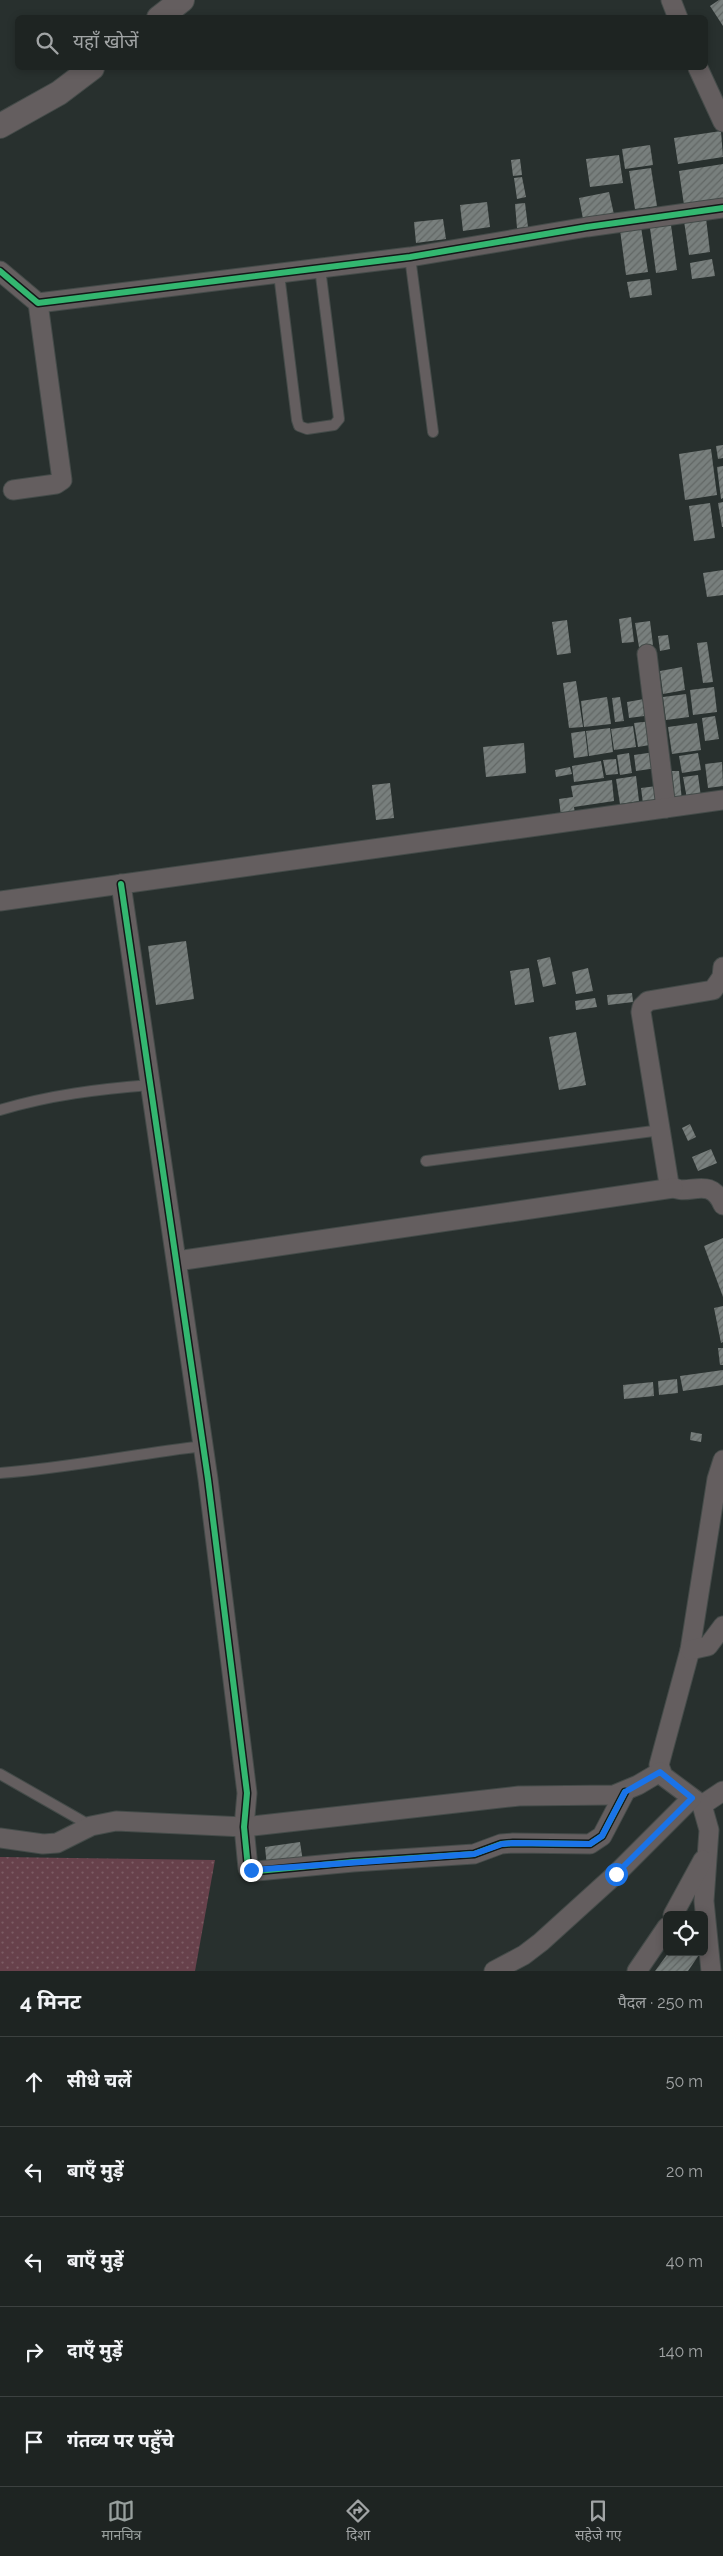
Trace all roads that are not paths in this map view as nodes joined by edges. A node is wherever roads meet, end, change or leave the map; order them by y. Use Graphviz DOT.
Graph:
graph roads {
  1 [pos="182,0"];
  2 [pos="671,0"];
  3 [pos="163,15"];
  4 [pos="677,15"];
  5 [pos="89,70"];
  6 [pos="699,70"];
  7 [pos="723,122"];
  8 [pos="0,126"];
  9 [pos="723,208"];
  10 [pos="410,256"];
  11 [pos="320,268"];
  12 [pos="0,271"];
  13 [pos="279,274"];
  14 [pos="38,303"];
  15 [pos="433,432"];
  16 [pos="13,490"];
  17 [pos="647,654"];
  18 [pos="723,800"];
  19 [pos="666,808"];
  20 [pos="121,884"];
  21 [pos="0,901"];
  22 [pos="723,967"];
  23 [pos="720,988"];
  24 [pos="151,1085"];
  25 [pos="0,1110"];
  26 [pos="661,1130"];
  27 [pos="426,1161"];
  28 [pos="673,1188"];
  29 [pos="723,1205"];
  30 [pos="177,1261"];
  31 [pos="203,1446"];
  32 [pos="723,1460"];
  33 [pos="0,1473"];
  34 [pos="723,1626"];
  35 [pos="690,1650"];
  36 [pos="0,1774"];
  37 [pos="679,1788"];
  38 [pos="723,1791"];
  39 [pos="625,1792"];
  40 [pos="91,1826"];
  41 [pos="244,1827"];
  42 [pos="0,1838"];
  43 [pos="708,1850"];
  44 [pos="675,1911"];
  45 [pos="663,1933"];
  46 [pos="494,1971"];
  47 [pos="637,1971"];
  48 [pos="712,1971"];
  1 -- 3 [label="street"];
  2 -- 4 [label="street"];
  5 -- 8 [label="street"];
  6 -- 7 [label="street"];
  9 -- 10 [label="street"];
  10 -- 11 [label="street"];
  10 -- 15 [label="lane"];
  11 -- 13 [label="street"];
  11 -- 13 [label="lane"];
  12 -- 14 [label="street"];
  13 -- 14 [label="street"];
  14 -- 16 [label="street"];
  17 -- 19 [label="street"];
  18 -- 19 [label="street"];
  19 -- 20 [label="street"];
  20 -- 21 [label="street"];
  20 -- 24 [label="street"];
  22 -- 23 [label="street"];
  23 -- 26 [label="street"];
  24 -- 25 [label="lane"];
  24 -- 30 [label="street"];
  26 -- 27 [label="lane"];
  26 -- 28 [label="street"];
  28 -- 29 [label="street"];
  28 -- 30 [label="street"];
  30 -- 31 [label="street"];
  31 -- 33 [label="lane"];
  31 -- 41 [label="street"];
  32 -- 35 [label="street"];
  34 -- 35 [label="street"];
  35 -- 37 [label="street"];
  36 -- 40 [label="lane"];
  37 -- 38 [label="street"];
  37 -- 39 [label="street"];
  37 -- 43 [label="street"];
  37 -- 46 [label="street"];
  39 -- 41 [label="street"];
  39 -- 41 [label="street"];
  40 -- 41 [label="street"];
  40 -- 42 [label="street"];
  43 -- 44 [label="street"];
  43 -- 48 [label="street"];
  45 -- 47 [label="street"];
}
